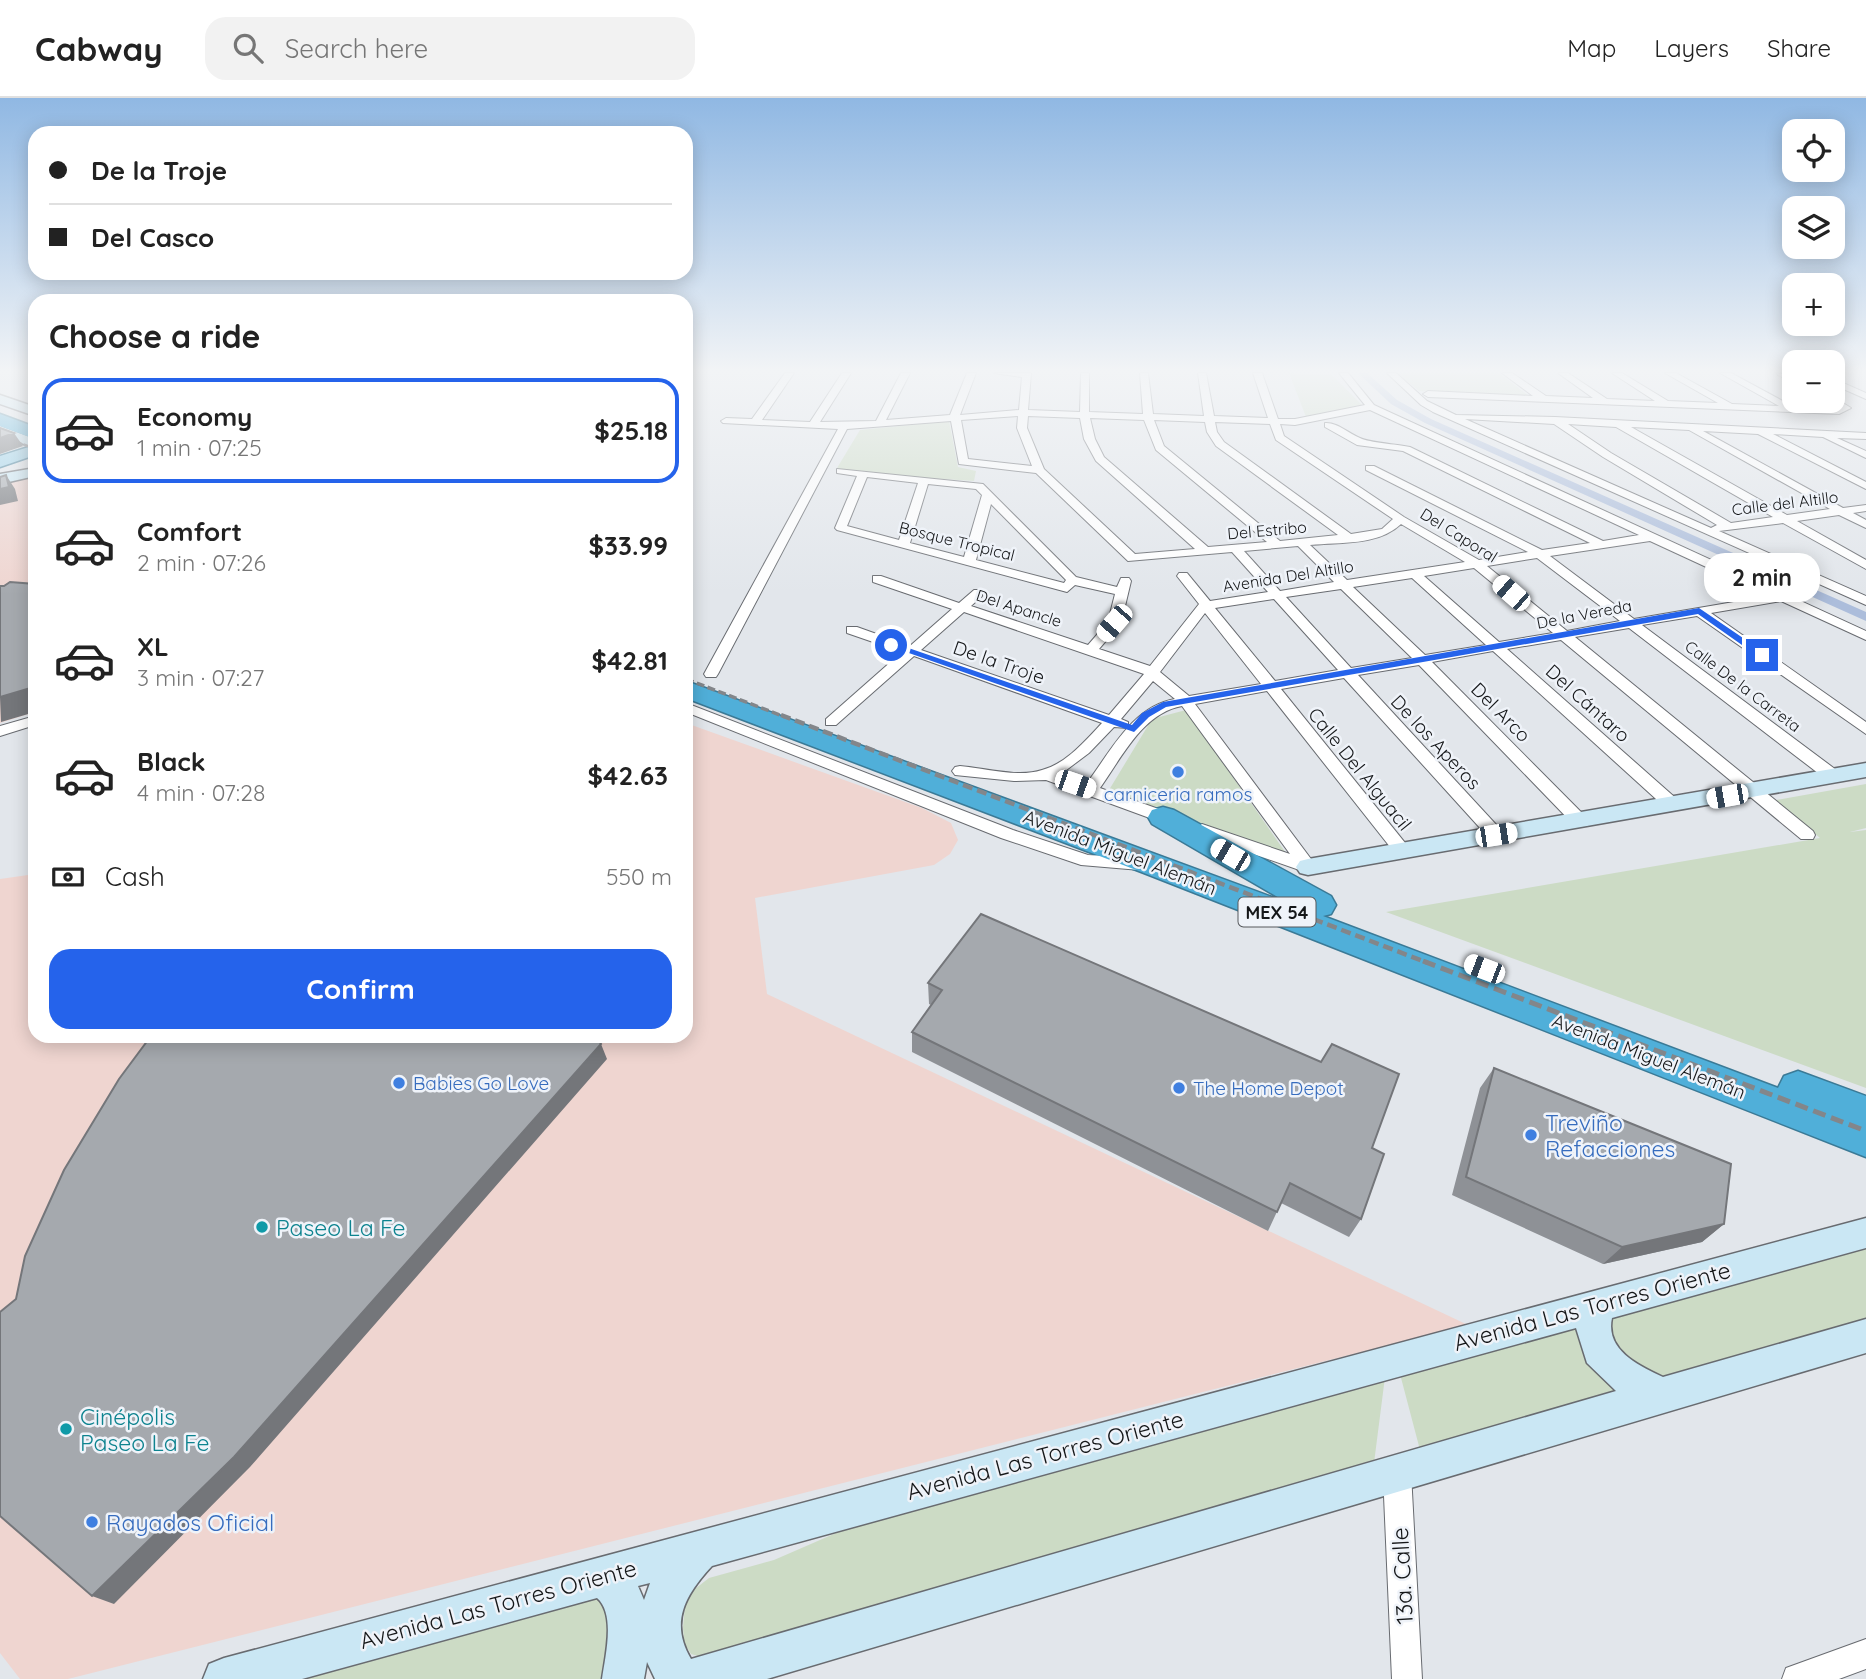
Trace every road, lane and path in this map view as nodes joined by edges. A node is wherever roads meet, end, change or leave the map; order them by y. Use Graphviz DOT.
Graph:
graph roads {
  1 [pos="23,447"];
  2 [pos="832,447"];
  3 [pos="960,447"];
  4 [pos="1028,447"];
  5 [pos="1093,447"];
  6 [pos="1161,447"];
  7 [pos="1224,447"];
  8 [pos="1292,447"];
  9 [pos="1362,447"];
  10 [pos="1396,447"];
  11 [pos="1457,447"];
  12 [pos="1520,447"];
  13 [pos="1586,447"];
  14 [pos="1594,447"];
  15 [pos="1659,447"];
  16 [pos="1725,447"];
  17 [pos="1790,447"];
  18 [pos="1849,447"];
  19 [pos="1866,455"];
  20 [pos="1607,456"];
  21 [pos="28,460"];
  22 [pos="28,465"];
  23 [pos="2,466"];
  24 [pos="1370,468"];
  25 [pos="1039,470"];
  26 [pos="841,471"];
  27 [pos="28,473"];
  28 [pos="863,475"];
  29 [pos="0,479"];
  30 [pos="924,481"];
  31 [pos="1866,486"];
  32 [pos="988,493"];
  33 [pos="1367,496"];
  34 [pos="1866,508"];
  35 [pos="1842,512"];
  36 [pos="1400,519"];
  37 [pos="1787,519"];
  38 [pos="1866,525"];
  39 [pos="1728,526"];
  40 [pos="1709,530"];
  41 [pos="1651,537"];
  42 [pos="1349,538"];
  43 [pos="1301,543"];
  44 [pos="1599,543"];
  45 [pos="903,545"];
  46 [pos="1278,545"];
  47 [pos="1235,550"];
  48 [pos="1206,552"];
  49 [pos="1538,553"];
  50 [pos="1168,555"];
  51 [pos="1132,558"];
  52 [pos="969,562"];
  53 [pos="1477,564"];
  54 [pos="1866,565"];
  55 [pos="1415,574"];
  56 [pos="877,579"];
  57 [pos="1070,584"];
  58 [pos="1346,584"];
  59 [pos="1866,584"];
  60 [pos="1124,587"];
  61 [pos="1837,589"];
  62 [pos="978,593"];
  63 [pos="1277,595"];
  64 [pos="1783,597"];
  65 [pos="1866,601"];
  66 [pos="1204,606"];
  67 [pos="961,608"];
  68 [pos="1699,611"];
  69 [pos="1630,623"];
  70 [pos="852,630"];
  71 [pos="1866,636"];
  72 [pos="1563,637"];
  73 [pos="1497,647"];
  74 [pos="1091,650"];
  75 [pos="910,653"];
  76 [pos="1422,660"];
  77 [pos="1150,671"];
  78 [pos="1347,674"];
  79 [pos="694,677"];
  80 [pos="1268,687"];
  81 [pos="1186,701"];
  82 [pos="693,710"];
  83 [pos="1113,721"];
  84 [pos="28,722"];
  85 [pos="831,722"];
  86 [pos="1134,729"];
  87 [pos="1866,729"];
  88 [pos="0,731"];
  89 [pos="872,758"];
  90 [pos="1866,770"];
  91 [pos="960,771"];
  92 [pos="1048,775"];
  93 [pos="1833,776"];
  94 [pos="892,788"];
  95 [pos="1091,789"];
  96 [pos="1754,791"];
  97 [pos="1673,805"];
  98 [pos="1163,817"];
  99 [pos="1581,822"];
  100 [pos="1496,835"];
  101 [pos="1807,835"];
  102 [pos="1404,853"];
  103 [pos="1155,865"];
  104 [pos="1308,867"];
  105 [pos="1319,905"];
  106 [pos="1854,1126"];
  107 [pos="1866,1151"];
  108 [pos="1862,1236"];
  109 [pos="1600,1305"];
  110 [pos="1866,1336"];
  111 [pos="1660,1395"];
  112 [pos="1397,1473"];
  113 [pos="702,1548"];
  114 [pos="602,1577"];
  115 [pos="1866,1654"];
  116 [pos="1831,1673"];
  117 [pos="224,1679"];
  118 [pos="623,1679"];
  119 [pos="678,1679"];
  120 [pos="695,1679"];
  121 [pos="1407,1679"];
  122 [pos="1797,1679"];
  1 -- 23 [label="main road"];
  2 -- 79 [label="street"];
  3 -- 25 [label="street"];
  4 -- 25 [label="street"];
  5 -- 48 [label="street"];
  6 -- 46 [label="street"];
  7 -- 42 [label="street"];
  8 -- 33 [label="street, Del Caporal"];
  9 -- 24 [label="street"];
  10 -- 44 [label="street"];
  11 -- 41 [label="street"];
  12 -- 40 [label="street"];
  13 -- 20 [label="street"];
  14 -- 20 [label="street"];
  15 -- 37 [label="street"];
  16 -- 35 [label="street"];
  17 -- 31 [label="street"];
  18 -- 19 [label="street"];
  20 -- 39 [label="street"];
  21 -- 23 [label="main road"];
  22 -- 23 [label="main road"];
  24 -- 33 [label="street"];
  24 -- 49 [label="street, Calle De la Carreta"];
  25 -- 51 [label="street"];
  26 -- 28 [label="street"];
  27 -- 29 [label="street"];
  28 -- 30 [label="street"];
  28 -- 45 [label="street, Bosque Tropical"];
  30 -- 32 [label="street"];
  30 -- 45 [label="street"];
  32 -- 52 [label="street"];
  32 -- 57 [label="street"];
  33 -- 36 [label="street, Del Caporal"];
  34 -- 35 [label="street, Calle del Altillo"];
  35 -- 37 [label="street, Calle del Altillo"];
  35 -- 38 [label="street"];
  36 -- 42 [label="street, Del Estribo"];
  36 -- 53 [label="street, Del Caporal"];
  37 -- 39 [label="street, Calle del Altillo"];
  37 -- 54 [label="street"];
  39 -- 40 [label="street, Calle del Altillo"];
  40 -- 61 [label="street"];
  41 -- 44 [label="street, Avenida Del Altillo"];
  41 -- 64 [label="street"];
  42 -- 43 [label="street, Del Estribo"];
  43 -- 46 [label="street, Del Estribo"];
  43 -- 58 [label="street, Del Arco"];
  44 -- 49 [label="street, Avenida Del Altillo"];
  45 -- 52 [label="street, Bosque Tropical"];
  46 -- 47 [label="street, Del Estribo"];
  47 -- 48 [label="street, Del Estribo"];
  47 -- 63 [label="street, De los Aperos"];
  48 -- 50 [label="street, Del Estribo"];
  49 -- 53 [label="street, Avenida Del Altillo"];
  49 -- 69 [label="street, Calle De la Carreta"];
  50 -- 51 [label="street, Del Estribo"];
  50 -- 66 [label="street, Calle Del Alguacil"];
  51 -- 60 [label="street"];
  52 -- 57 [label="street, Bosque Tropical"];
  53 -- 55 [label="street, Avenida Del Altillo"];
  53 -- 72 [label="street, Del Caporal"];
  55 -- 58 [label="street, Avenida Del Altillo"];
  55 -- 73 [label="street, Del Cántaro"];
  56 -- 67 [label="street, Del Apancle"];
  57 -- 60 [label="street, Bosque Tropical"];
  58 -- 63 [label="street, Avenida Del Altillo"];
  58 -- 76 [label="street, Del Arco"];
  59 -- 61 [label="street"];
  60 -- 74 [label="street"];
  61 -- 65 [label="street"];
  62 -- 67 [label="street"];
  63 -- 66 [label="street, Avenida Del Altillo"];
  63 -- 78 [label="street, De los Aperos"];
  64 -- 68 [label="street, De la Vereda"];
  64 -- 71 [label="street"];
  66 -- 77 [label="street, Avenida Del Altillo"];
  66 -- 80 [label="street, Calle Del Alguacil"];
  67 -- 74 [label="street, Del Apancle"];
  67 -- 75 [label="street"];
  68 -- 69 [label="street, De la Vereda"];
  68 -- 87 [label="street"];
  69 -- 72 [label="street, De la Vereda"];
  69 -- 93 [label="street, Calle De la Carreta"];
  70 -- 75 [label="street, De la Troje"];
  72 -- 73 [label="street, De la Vereda"];
  72 -- 96 [label="street, Del Caporal"];
  73 -- 76 [label="street, De la Vereda"];
  73 -- 97 [label="street, Del Cántaro"];
  74 -- 77 [label="street, Del Apancle"];
  75 -- 83 [label="street, De la Troje"];
  75 -- 85 [label="street"];
  76 -- 78 [label="street, De la Vereda"];
  76 -- 99 [label="street, Del Arco"];
  77 -- 81 [label="street"];
  77 -- 83 [label="street, Avenida Del Altillo"];
  78 -- 80 [label="street, De la Vereda"];
  78 -- 100 [label="street, De los Aperos"];
  79 -- 85 [label="highway, Avenida Miguel Alemán / MEX 54"];
  79 -- 89 [label="highway, Avenida Miguel Alemán / MEX 54"];
  80 -- 81 [label="street, De la Vereda"];
  80 -- 102 [label="street, Calle Del Alguacil"];
  81 -- 86 [label="street, De la Vereda"];
  81 -- 104 [label="street"];
  82 -- 94 [label="street"];
  83 -- 86 [label="street, De la Troje"];
  83 -- 92 [label="street, Avenida Del Altillo"];
  84 -- 88 [label="street"];
  85 -- 91 [label="highway, Avenida Miguel Alemán / MEX 54"];
  86 -- 95 [label="street, De la Vereda"];
  89 -- 94 [label="highway"];
  89 -- 103 [label="highway, Avenida Miguel Alemán / MEX 54"];
  90 -- 93 [label="street"];
  91 -- 92 [label="street"];
  91 -- 105 [label="highway, Avenida Miguel Alemán / MEX 54"];
  92 -- 95 [label="street"];
  93 -- 96 [label="street"];
  94 -- 103 [label="street"];
  95 -- 98 [label="street"];
  96 -- 97 [label="street"];
  96 -- 101 [label="street, Del Caporal"];
  97 -- 99 [label="street"];
  98 -- 104 [label="street"];
  98 -- 105 [label="highway"];
  99 -- 100 [label="street"];
  100 -- 102 [label="street"];
  102 -- 104 [label="street"];
  103 -- 106 [label="highway, Avenida Miguel Alemán / MEX 54"];
  105 -- 106 [label="highway, Avenida Miguel Alemán / MEX 54"];
  106 -- 107 [label="highway"];
  108 -- 109 [label="street, Avenida Las Torres Oriente"];
  109 -- 111 [label="street"];
  109 -- 113 [label="street, Avenida Las Torres Oriente"];
  110 -- 111 [label="street"];
  111 -- 112 [label="street"];
  112 -- 120 [label="street"];
  112 -- 121 [label="street, 13a. Calle"];
  113 -- 114 [label="street, Avenida Las Torres Oriente"];
  113 -- 119 [label="street"];
  114 -- 117 [label="street, Avenida Las Torres Oriente"];
  114 -- 118 [label="street"];
  115 -- 116 [label="street"];
  116 -- 122 [label="street"];
}
